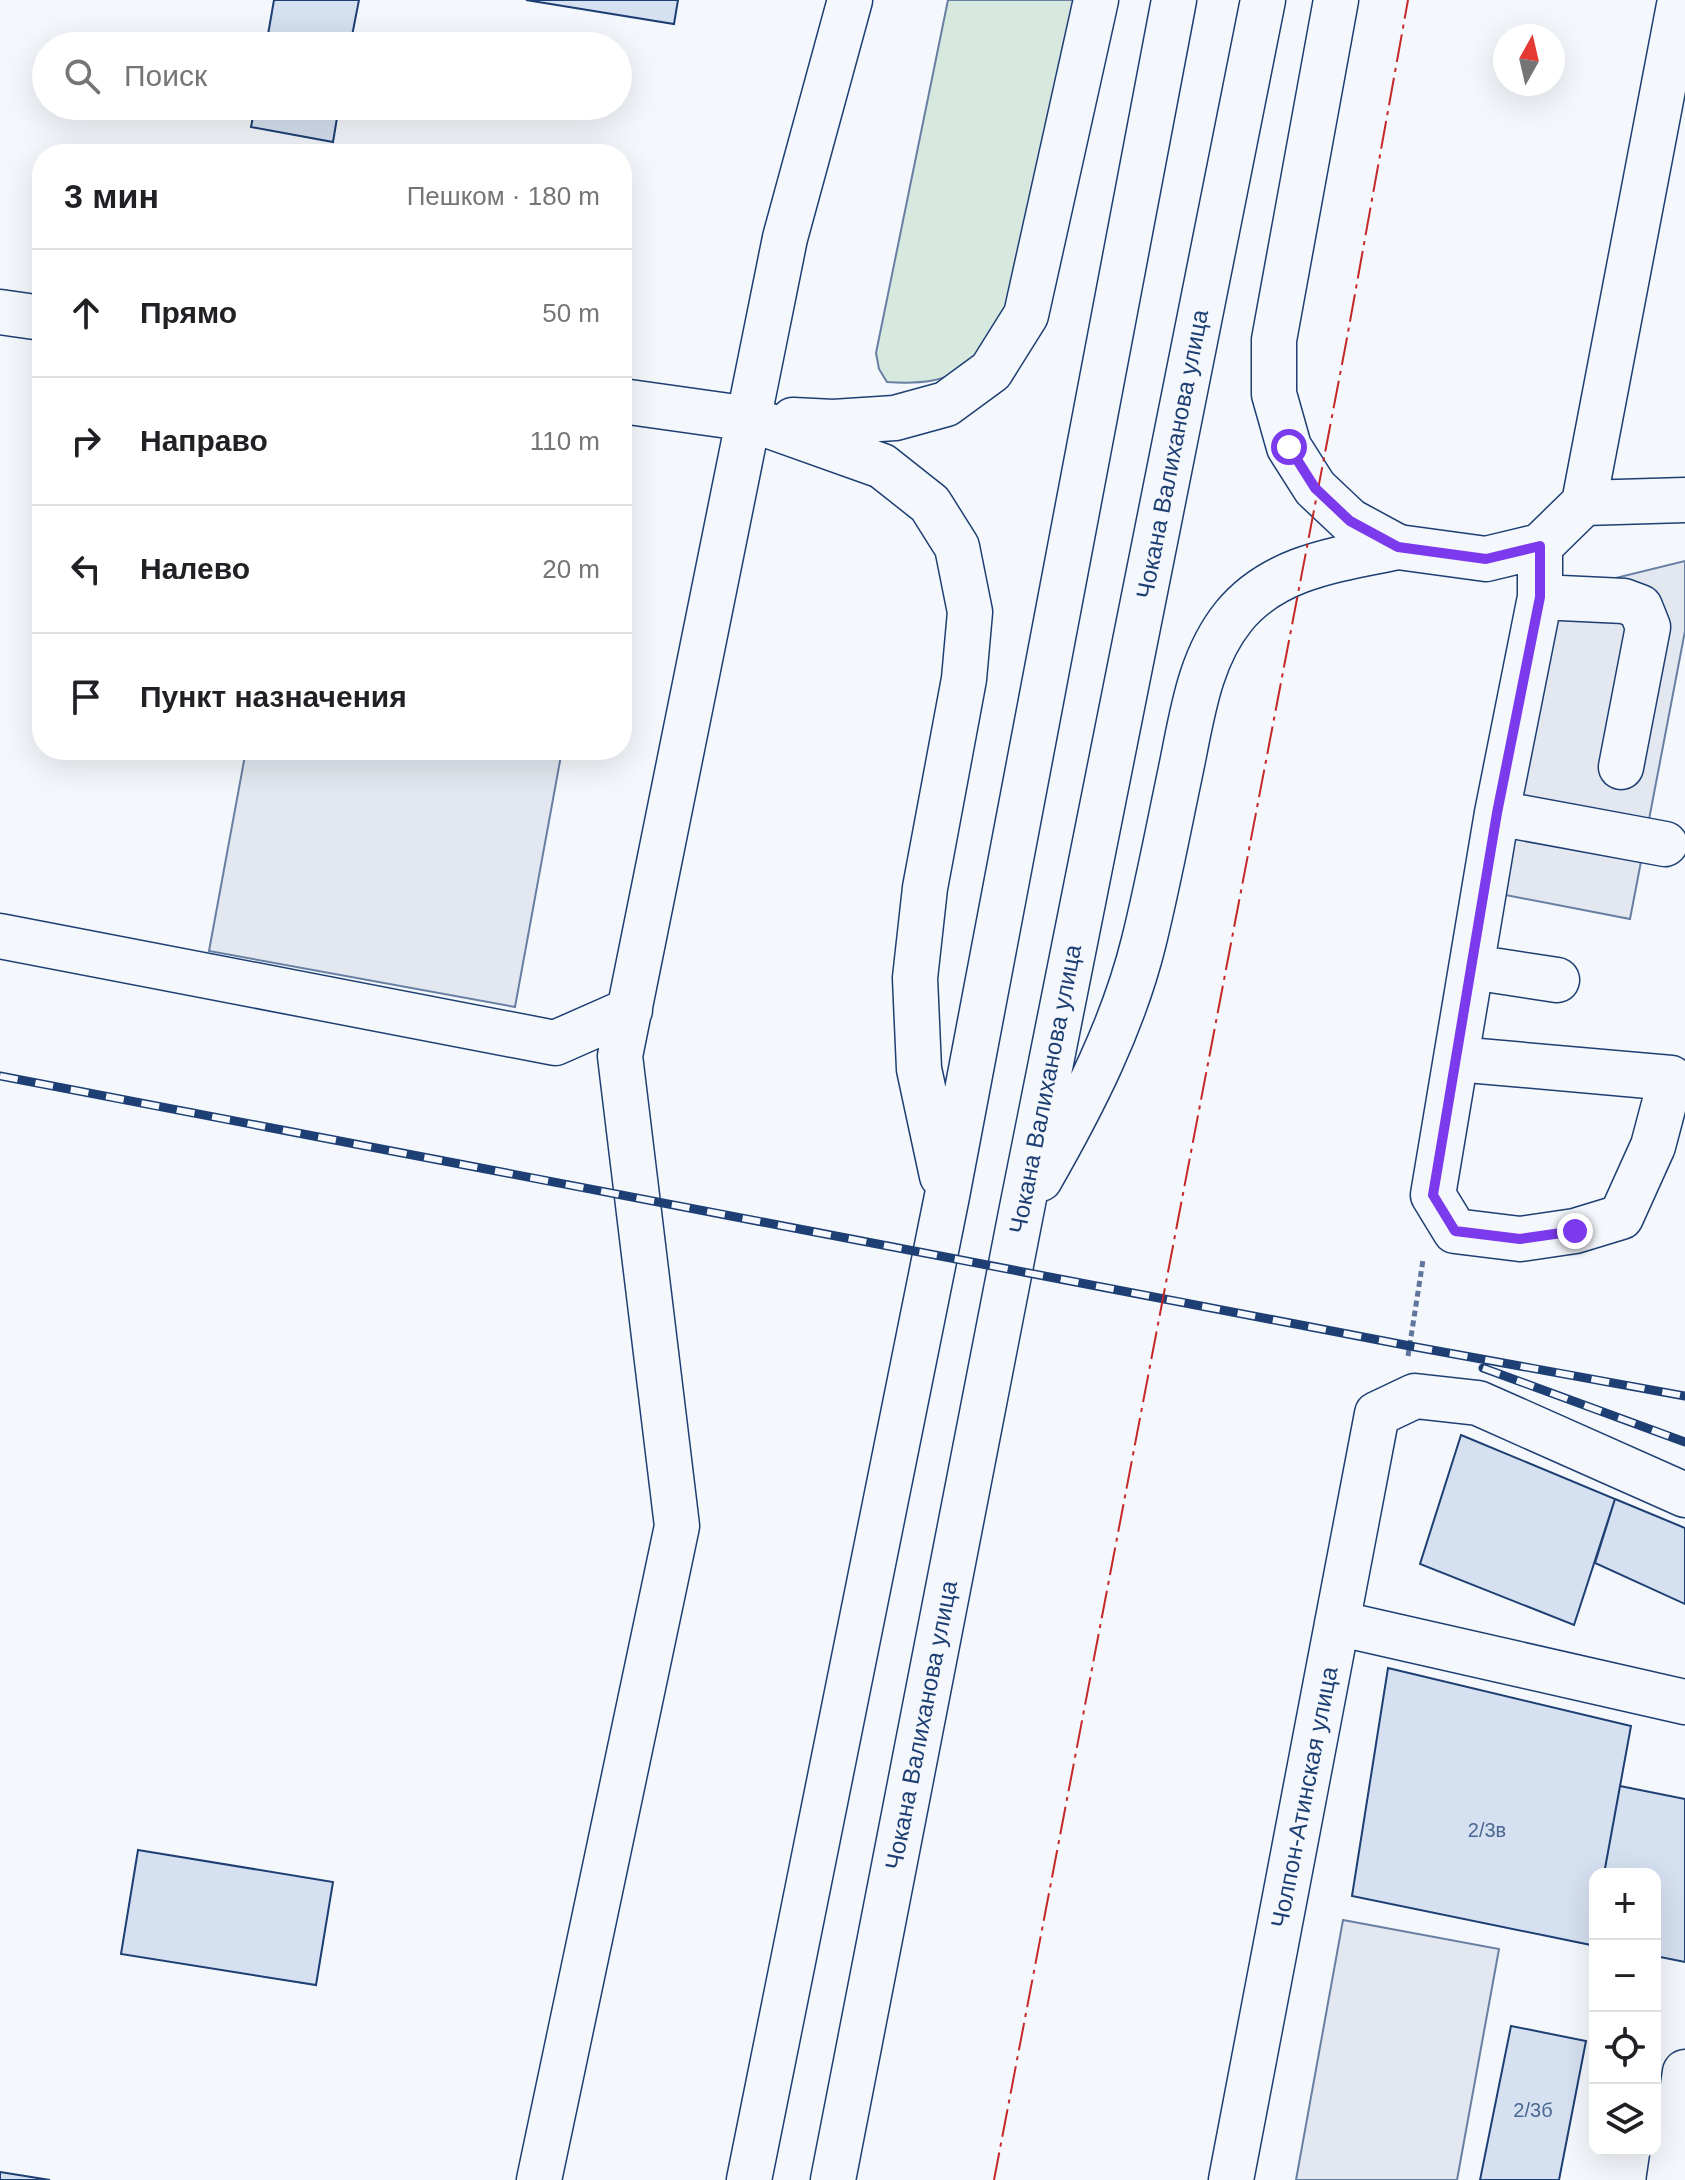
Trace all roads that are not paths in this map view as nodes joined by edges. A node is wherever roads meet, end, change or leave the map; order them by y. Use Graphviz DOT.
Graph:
graph roads {
  1 [pos="850,0"];
  2 [pos="1096,0"];
  3 [pos="1174,0"];
  4 [pos="1263,0"];
  5 [pos="1336,0"];
  6 [pos="1681,5"];
  7 [pos="0,312"];
  8 [pos="32,317"];
  9 [pos="632,402"];
  10 [pos="750,419"];
  11 [pos="1685,500"];
  12 [pos="1584,503"];
  13 [pos="1540,546"];
  14 [pos="1398,547"];
  15 [pos="1540,597"];
  16 [pos="1621,767"];
  17 [pos="1497,813"];
  18 [pos="1665,844"];
  19 [pos="0,936"];
  20 [pos="1472,967"];
  21 [pos="1557,980"];
  22 [pos="630,1010"];
  23 [pos="1456,1059"];
  24 [pos="947,1196"];
  25 [pos="1021,1213"];
  26 [pos="1685,1495"];
  27 [pos="1337,1623"];
  28 [pos="1685,1702"];
  29 [pos="1685,2072"];
  30 [pos="539,2180"];
  31 [pos="749,2180"];
  32 [pos="833,2180"];
  33 [pos="1231,2180"];
  34 [pos="1669,2180"];
  1 -- 10 [label="main road"];
  2 -- 10 [label="main road"];
  3 -- 24 [label="main road"];
  4 -- 25 [label="main road, Чокана Валиханова улица"];
  5 -- 14 [label="main road"];
  6 -- 12 [label="main road"];
  7 -- 8 [label="main road"];
  9 -- 10 [label="main road"];
  10 -- 22 [label="main road"];
  10 -- 24 [label="main road"];
  11 -- 12 [label="main road"];
  12 -- 13 [label="main road"];
  13 -- 14 [label="main road"];
  13 -- 15 [label="main road"];
  14 -- 25 [label="main road"];
  15 -- 16 [label="main road"];
  15 -- 17 [label="main road"];
  17 -- 18 [label="main road"];
  17 -- 20 [label="main road"];
  19 -- 22 [label="main road"];
  20 -- 21 [label="main road"];
  20 -- 23 [label="main road"];
  22 -- 30 [label="main road"];
  23 -- 23 [label="main road"];
  24 -- 31 [label="main road"];
  25 -- 32 [label="main road, Чокана Валиханова улица"];
  26 -- 27 [label="main road, Чолпон-Атинская улица"];
  27 -- 28 [label="main road"];
  27 -- 33 [label="main road, Чолпон-Атинская улица"];
  29 -- 34 [label="main road"];
}
